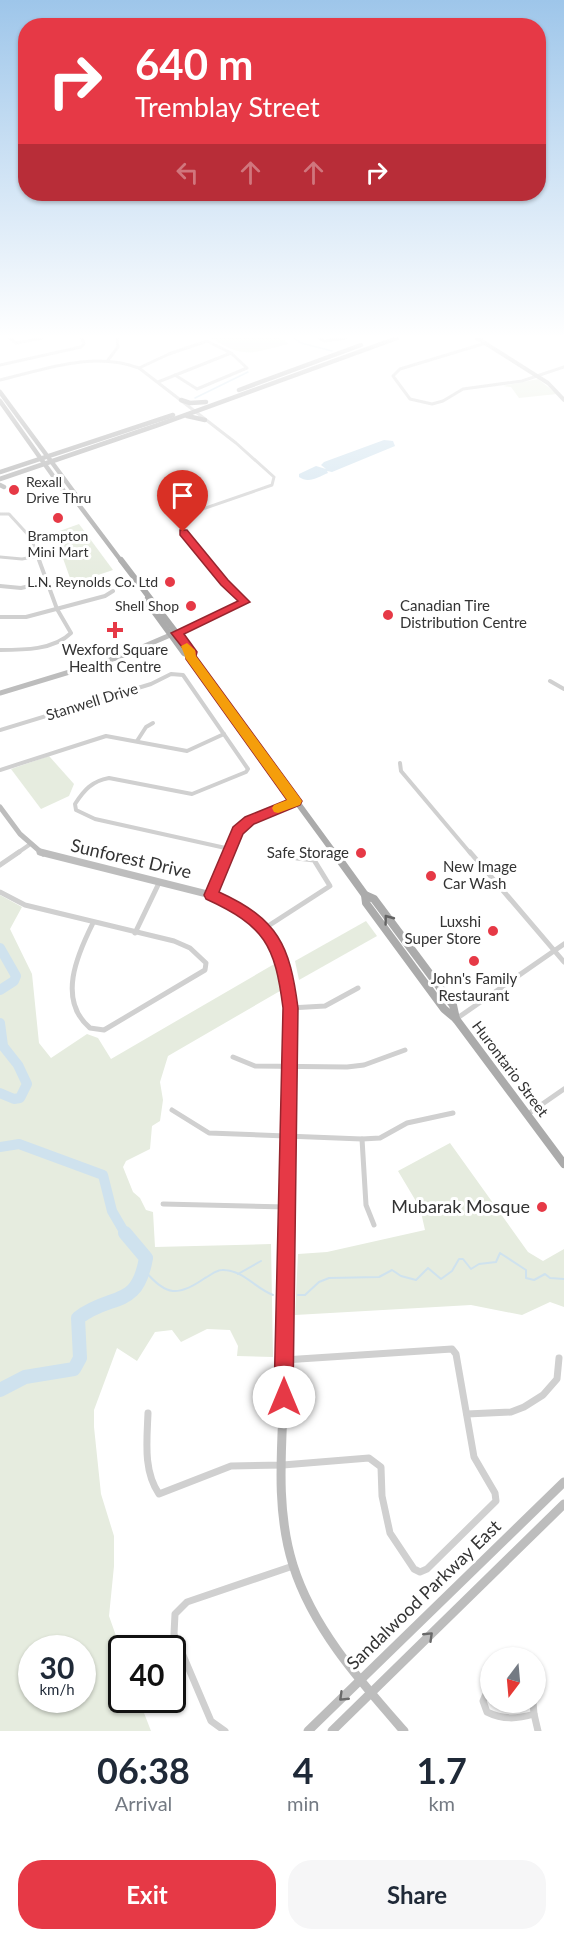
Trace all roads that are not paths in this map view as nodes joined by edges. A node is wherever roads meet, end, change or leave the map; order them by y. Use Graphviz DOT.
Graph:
graph roads {
  1 [pos="12,419"];
  2 [pos="20,419"];
  3 [pos="165,419"];
  4 [pos="167,419"];
  5 [pos="200,419"];
  6 [pos="205,420"];
  7 [pos="39,444"];
  8 [pos="31,446"];
  9 [pos="72,448"];
  10 [pos="74,454"];
  11 [pos="48,456"];
  12 [pos="40,459"];
  13 [pos="52,462"];
  14 [pos="20,465"];
  15 [pos="45,465"];
  16 [pos="0,472"];
  17 [pos="15,474"];
  18 [pos="62,476"];
  19 [pos="53,477"];
  20 [pos="0,479"];
  21 [pos="76,501"];
  22 [pos="0,514"];
  23 [pos="38,556"];
  24 [pos="0,557"];
  25 [pos="47,582"];
  26 [pos="0,586"];
  27 [pos="113,591"];
  28 [pos="57,609"];
  29 [pos="0,618"];
  30 [pos="174,634"];
  31 [pos="0,650"];
  32 [pos="550,681"];
  33 [pos="564,689"];
  34 [pos="0,693"];
  35 [pos="153,723"];
  36 [pos="0,730"];
  37 [pos="224,734"];
  38 [pos="137,741"];
  39 [pos="400,763"];
  40 [pos="0,770"];
  41 [pos="296,801"];
  42 [pos="0,807"];
  43 [pos="29,845"];
  44 [pos="230,849"];
  45 [pos="297,858"];
  46 [pos="0,864"];
  47 [pos="159,883"];
  48 [pos="0,892"];
  49 [pos="211,895"];
  50 [pos="93,923"];
  51 [pos="265,928"];
  52 [pos="135,933"];
  53 [pos="564,944"];
  54 [pos="554,951"];
  55 [pos="564,962"];
  56 [pos="358,988"];
  57 [pos="290,1008"];
  58 [pos="456,1019"];
  59 [pos="405,1050"];
  60 [pos="233,1057"];
  61 [pos="289,1066"];
  62 [pos="564,1089"];
  63 [pos="172,1110"];
  64 [pos="453,1113"];
  65 [pos="528,1114"];
  66 [pos="289,1135"];
  67 [pos="362,1139"];
  68 [pos="564,1164"];
  69 [pos="163,1204"];
  70 [pos="286,1207"];
  71 [pos="374,1225"];
  72 [pos="559,1358"];
  73 [pos="284,1360"];
  74 [pos="148,1413"];
  75 [pos="467,1414"];
  76 [pos="283,1465"];
  77 [pos="564,1482"];
  78 [pos="564,1504"];
  79 [pos="293,1566"];
  80 [pos="360,1680"];
  81 [pos="370,1693"];
  82 [pos="488,1713"];
  83 [pos="534,1714"];
  84 [pos="225,1731"];
  85 [pos="308,1731"];
  86 [pos="332,1731"];
  87 [pos="404,1731"];
  88 [pos="538,1731"];
  1 -- 8 [label="main road, Hurontario Street"];
  2 -- 7 [label="main road, Hurontario Street"];
  3 -- 9 [label="main road"];
  4 -- 10 [label="main road"];
  5 -- 6 [label="main road"];
  6 -- 30 [label="street"];
  7 -- 9 [label="main road"];
  7 -- 11 [label="main road, Hurontario Street"];
  8 -- 12 [label="main road, Hurontario Street"];
  8 -- 14 [label="main road"];
  9 -- 11 [label="main road"];
  10 -- 13 [label="main road"];
  10 -- 18 [label="main road"];
  11 -- 12 [label="main road"];
  11 -- 13 [label="main road, Hurontario Street"];
  12 -- 14 [label="main road"];
  12 -- 15 [label="main road, Hurontario Street"];
  13 -- 15 [label="main road"];
  13 -- 18 [label="main road, Hurontario Street"];
  14 -- 16 [label="main road"];
  15 -- 17 [label="main road"];
  15 -- 19 [label="main road, Hurontario Street"];
  17 -- 19 [label="main road"];
  17 -- 20 [label="main road"];
  18 -- 21 [label="main road, Hurontario Street"];
  19 -- 21 [label="main road, Hurontario Street"];
  21 -- 30 [label="main road, Hurontario Street"];
  22 -- 23 [label="street"];
  23 -- 24 [label="street"];
  23 -- 25 [label="street"];
  25 -- 26 [label="street"];
  25 -- 28 [label="street"];
  27 -- 28 [label="street"];
  28 -- 29 [label="street"];
  28 -- 31 [label="street"];
  30 -- 34 [label="street"];
  30 -- 41 [label="main road, Hurontario Street"];
  32 -- 33 [label="street"];
  35 -- 38 [label="street"];
  36 -- 37 [label="street, Stanwell Drive"];
  37 -- 38 [label="street"];
  37 -- 44 [label="street"];
  38 -- 40 [label="street"];
  39 -- 54 [label="street"];
  41 -- 44 [label="street"];
  41 -- 58 [label="main road, Hurontario Street"];
  42 -- 43 [label="street, Sunforest Drive"];
  43 -- 46 [label="street"];
  43 -- 47 [label="street, Sunforest Drive"];
  44 -- 49 [label="street"];
  45 -- 51 [label="street"];
  47 -- 49 [label="street, Sunforest Drive"];
  47 -- 52 [label="street"];
  48 -- 50 [label="street"];
  49 -- 51 [label="street, Sunforest Drive"];
  50 -- 52 [label="street"];
  50 -- 52 [label="street"];
  51 -- 57 [label="street, Sunforest Drive"];
  53 -- 54 [label="street"];
  54 -- 55 [label="street"];
  54 -- 58 [label="street"];
  56 -- 57 [label="street"];
  57 -- 61 [label="street, Sunforest Drive"];
  58 -- 65 [label="main road, Hurontario Street"];
  59 -- 61 [label="street"];
  60 -- 61 [label="street"];
  61 -- 66 [label="street, Sunforest Drive"];
  62 -- 65 [label="street"];
  63 -- 66 [label="street"];
  64 -- 67 [label="street"];
  65 -- 68 [label="main road, Hurontario Street"];
  66 -- 67 [label="street"];
  66 -- 70 [label="street, Sunforest Drive"];
  67 -- 71 [label="street"];
  69 -- 70 [label="street"];
  70 -- 73 [label="street, Sunforest Drive"];
  72 -- 75 [label="street"];
  73 -- 75 [label="street"];
  73 -- 76 [label="street, Sunforest Drive"];
  74 -- 76 [label="street"];
  75 -- 76 [label="street"];
  76 -- 79 [label="street, Sunforest Drive"];
  77 -- 80 [label="street, Sandalwood Parkway East"];
  81 -- 78 [label="street, Sandalwood Parkway East, one-way"];
  79 -- 80 [label="street, Sunforest Drive"];
  79 -- 84 [label="street"];
  80 -- 81 [label="street, Sunforest Drive"];
  80 -- 85 [label="street, Sandalwood Parkway East, one-way"];
  81 -- 86 [label="street, Sandalwood Parkway East"];
  81 -- 87 [label="street, Sunforest Drive"];
  82 -- 83 [label="street"];
  83 -- 88 [label="street"];
}
